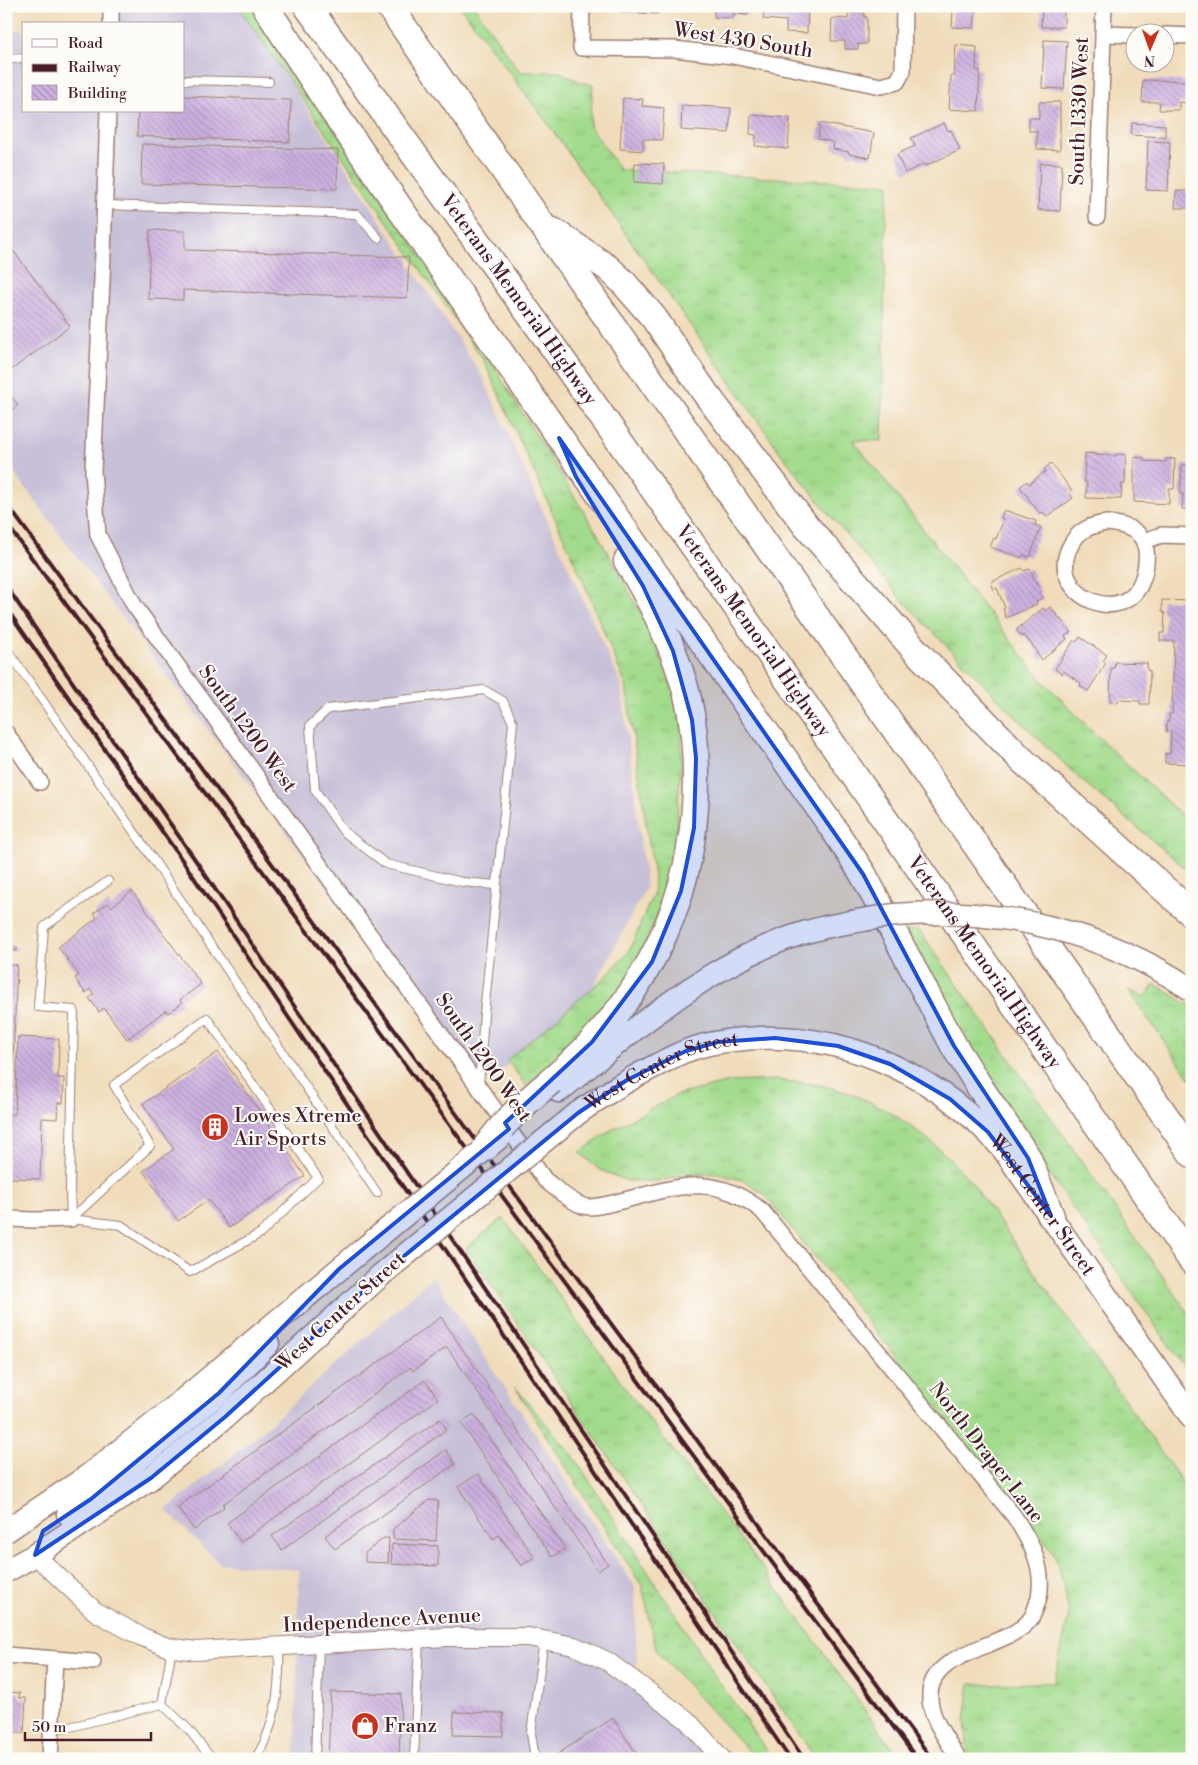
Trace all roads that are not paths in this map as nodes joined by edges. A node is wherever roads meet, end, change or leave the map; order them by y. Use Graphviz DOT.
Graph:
graph roads {
  1 [pos="111,6"];
  2 [pos="265,6"];
  3 [pos="307,6"];
  4 [pos="389,6"];
  5 [pos="582,6"];
  6 [pos="904,6"];
  7 [pos="1104,6"];
  8 [pos="111,22"];
  9 [pos="1103,34"];
  10 [pos="1126,35"];
  11 [pos="1176,35"];
  12 [pos="1192,36"];
  13 [pos="22,58"];
  14 [pos="6,62"];
  15 [pos="185,80"];
  16 [pos="269,82"];
  17 [pos="108,112"];
  18 [pos="105,206"];
  19 [pos="1097,216"];
  20 [pos="542,224"];
  21 [pos="378,238"];
  22 [pos="560,438"];
  23 [pos="1192,536"];
  24 [pos="1145,541"];
  25 [pos="6,648"];
  26 [pos="6,733"];
  27 [pos="40,782"];
  28 [pos="108,881"];
  29 [pos="496,885"];
  30 [pos="1192,914"];
  31 [pos="1192,990"];
  32 [pos="479,1086"];
  33 [pos="555,1086"];
  34 [pos="486,1147"];
  35 [pos="1192,1154"];
  36 [pos="377,1193"];
  37 [pos="1051,1216"];
  38 [pos="6,1219"];
  39 [pos="71,1219"];
  40 [pos="1192,1261"];
  41 [pos="339,1269"];
  42 [pos="863,1333"];
  43 [pos="1192,1418"];
  44 [pos="6,1531"];
  45 [pos="6,1552"];
  46 [pos="35,1554"];
  47 [pos="6,1571"];
  48 [pos="419,1639"];
  49 [pos="544,1640"];
  50 [pos="319,1645"];
  51 [pos="279,1647"];
  52 [pos="172,1648"];
  53 [pos="6,1655"];
  54 [pos="54,1659"];
  55 [pos="93,1662"];
  56 [pos="162,1704"];
  57 [pos="51,1728"];
  58 [pos="50,1759"];
  59 [pos="212,1759"];
  60 [pos="255,1759"];
  61 [pos="315,1759"];
  62 [pos="414,1759"];
  63 [pos="535,1759"];
  64 [pos="722,1759"];
  65 [pos="959,1759"];
  1 -- 8 [label="street"];
  2 -- 22 [label="highway"];
  3 -- 40 [label="highway, Veterans Memorial Highway"];
  4 -- 20 [label="highway"];
  5 -- 6 [label="street, West 430 South"];
  7 -- 9 [label="street, South 1330 West"];
  9 -- 10 [label="street"];
  9 -- 19 [label="street, South 1330 West"];
  11 -- 12 [label="street"];
  13 -- 14 [label="lane"];
  15 -- 16 [label="lane"];
  17 -- 18 [label="street, South 1200 West"];
  18 -- 21 [label="lane"];
  18 -- 32 [label="street, South 1200 West"];
  20 -- 30 [label="highway"];
  20 -- 35 [label="highway"];
  22 -- 33 [label="highway"];
  22 -- 37 [label="highway"];
  23 -- 24 [label="street"];
  24 -- 24 [label="street"];
  25 -- 36 [label="lane"];
  26 -- 27 [label="street"];
  28 -- 39 [label="lane"];
  29 -- 29 [label="lane"];
  29 -- 32 [label="lane"];
  31 -- 33 [label="main road, West Center Street, bridge"];
  32 -- 42 [label="street, South 1200 West"];
  33 -- 34 [label="highway, bridge"];
  34 -- 41 [label="main road, West Center Street, bridge"];
  37 -- 43 [label="main road, West Center Street"];
  37 -- 46 [label="main road, West Center Street, bridge"];
  38 -- 39 [label="street"];
  39 -- 39 [label="lane"];
  41 -- 44 [label="main road, West Center Street"];
  41 -- 46 [label="main road"];
  42 -- 65 [label="street, North Draper Lane"];
  45 -- 46 [label="main road"];
  46 -- 47 [label="main road, West Center Street"];
  46 -- 52 [label="street, Independence Avenue"];
  48 -- 49 [label="street, Independence Avenue"];
  48 -- 50 [label="street, Independence Avenue"];
  48 -- 62 [label="lane"];
  49 -- 63 [label="lane"];
  49 -- 64 [label="street, Independence Avenue"];
  50 -- 51 [label="street, Independence Avenue"];
  50 -- 61 [label="lane"];
  51 -- 52 [label="street, Independence Avenue"];
  51 -- 60 [label="lane"];
  52 -- 56 [label="lane"];
  53 -- 54 [label="street"];
  54 -- 55 [label="street"];
  54 -- 57 [label="street"];
  56 -- 57 [label="lane"];
  56 -- 59 [label="lane"];
  57 -- 58 [label="street"];
}
